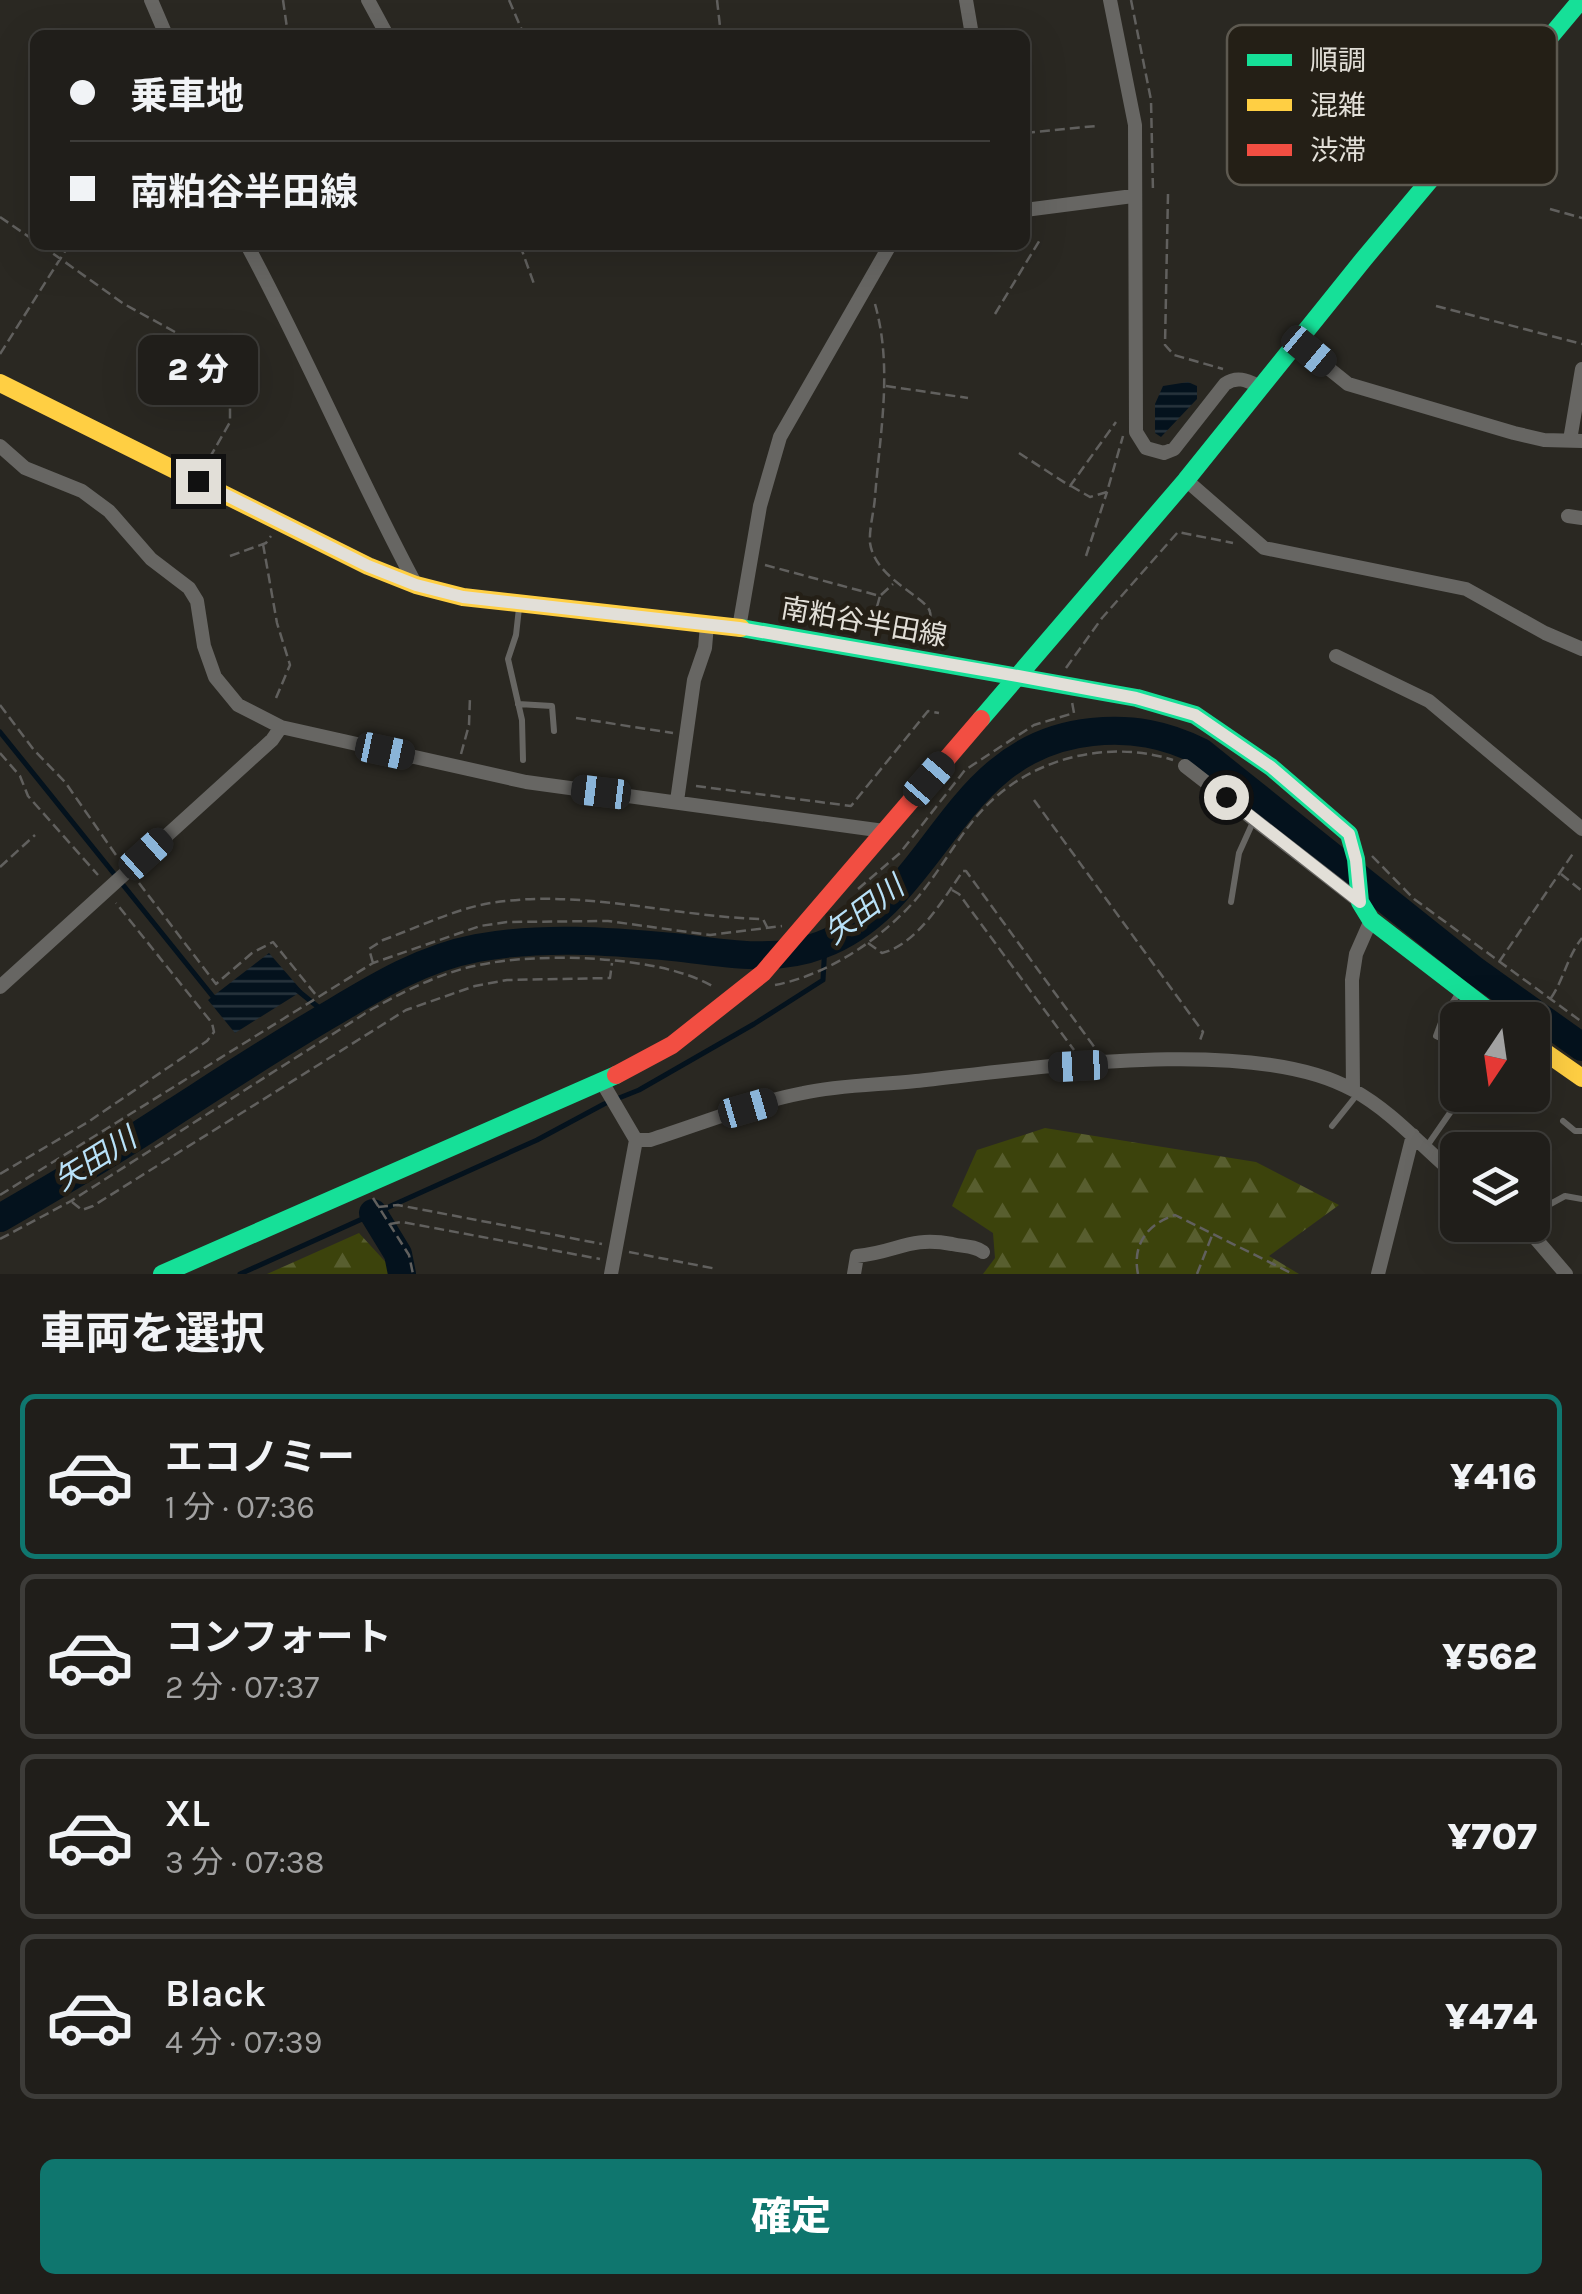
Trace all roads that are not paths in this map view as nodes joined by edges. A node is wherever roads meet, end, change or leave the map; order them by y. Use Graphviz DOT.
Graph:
graph roads {
  1 [pos="151,0"];
  2 [pos="368,0"];
  3 [pos="966,0"];
  4 [pos="1110,0"];
  5 [pos="1581,0"];
  6 [pos="1557,29"];
  7 [pos="164,30"];
  8 [pos="383,30"];
  9 [pos="971,30"];
  10 [pos="1428,185"];
  11 [pos="1133,196"];
  12 [pos="1030,209"];
  13 [pos="249,250"];
  14 [pos="887,250"];
  15 [pos="1297,343"];
  16 [pos="1582,369"];
  17 [pos="0,383"];
  18 [pos="1261,387"];
  19 [pos="1576,441"];
  20 [pos="0,446"];
  21 [pos="1186,480"];
  22 [pos="416,585"];
  23 [pos="519,602"];
  24 [pos="707,625"];
  25 [pos="739,628"];
  26 [pos="1582,649"];
  27 [pos="1336,656"];
  28 [pos="1018,676"];
  29 [pos="555,697"];
  30 [pos="518,704"];
  31 [pos="552,706"];
  32 [pos="282,728"];
  33 [pos="554,731"];
  34 [pos="523,760"];
  35 [pos="1185,766"];
  36 [pos="677,801"];
  37 [pos="1254,819"];
  38 [pos="884,830"];
  39 [pos="1582,830"];
  40 [pos="1231,902"];
  41 [pos="1360,902"];
  42 [pos="1371,920"];
  43 [pos="0,987"];
  44 [pos="1460,990"];
  45 [pos="1453,1002"];
  46 [pos="1476,1002"];
  47 [pos="1550,1060"];
  48 [pos="1582,1078"];
  49 [pos="602,1082"];
  50 [pos="1355,1092"];
  51 [pos="1451,1112"];
  52 [pos="1563,1121"];
  53 [pos="1332,1126"];
  54 [pos="1582,1130"];
  55 [pos="1412,1135"];
  56 [pos="636,1140"];
  57 [pos="1427,1146"];
  58 [pos="1440,1159"];
  59 [pos="1582,1199"];
  60 [pos="1550,1204"];
  61 [pos="1539,1242"];
  62 [pos="983,1252"];
  63 [pos="614,1261"];
  64 [pos="162,1274"];
  65 [pos="854,1274"];
  66 [pos="1378,1274"];
  67 [pos="1566,1274"];
  1 -- 7 [label="street"];
  2 -- 8 [label="street"];
  3 -- 9 [label="street"];
  4 -- 11 [label="street"];
  5 -- 6 [label="street"];
  10 -- 15 [label="street"];
  11 -- 12 [label="street"];
  11 -- 18 [label="street"];
  13 -- 22 [label="street"];
  14 -- 25 [label="street"];
  15 -- 18 [label="street"];
  15 -- 19 [label="street"];
  16 -- 19 [label="street"];
  17 -- 22 [label="street, 南粕谷半田線"];
  18 -- 21 [label="street"];
  20 -- 32 [label="street"];
  21 -- 26 [label="street"];
  21 -- 28 [label="street"];
  22 -- 23 [label="street, 南粕谷半田線"];
  23 -- 24 [label="street, 南粕谷半田線"];
  23 -- 30 [label="lane"];
  24 -- 25 [label="street, 南粕谷半田線"];
  24 -- 36 [label="street"];
  25 -- 28 [label="street, 南粕谷半田線"];
  27 -- 39 [label="street"];
  28 -- 38 [label="street"];
  28 -- 41 [label="street, 南粕谷半田線"];
  29 -- 31 [label="lane"];
  30 -- 31 [label="lane"];
  30 -- 34 [label="lane"];
  31 -- 33 [label="lane"];
  32 -- 36 [label="street"];
  32 -- 43 [label="street"];
  35 -- 37 [label="street"];
  36 -- 38 [label="street"];
  37 -- 40 [label="lane"];
  37 -- 41 [label="street"];
  38 -- 49 [label="street"];
  41 -- 42 [label="street"];
  42 -- 44 [label="street"];
  42 -- 50 [label="street"];
  44 -- 45 [label="lane"];
  44 -- 46 [label="street"];
  47 -- 48 [label="street"];
  49 -- 56 [label="street"];
  49 -- 64 [label="street"];
  50 -- 53 [label="lane"];
  50 -- 55 [label="street"];
  50 -- 56 [label="street"];
  51 -- 57 [label="lane"];
  52 -- 54 [label="lane"];
  55 -- 57 [label="street"];
  55 -- 66 [label="street"];
  56 -- 63 [label="street"];
  57 -- 58 [label="street"];
  59 -- 60 [label="lane"];
  61 -- 67 [label="street"];
  62 -- 65 [label="street"];
}
